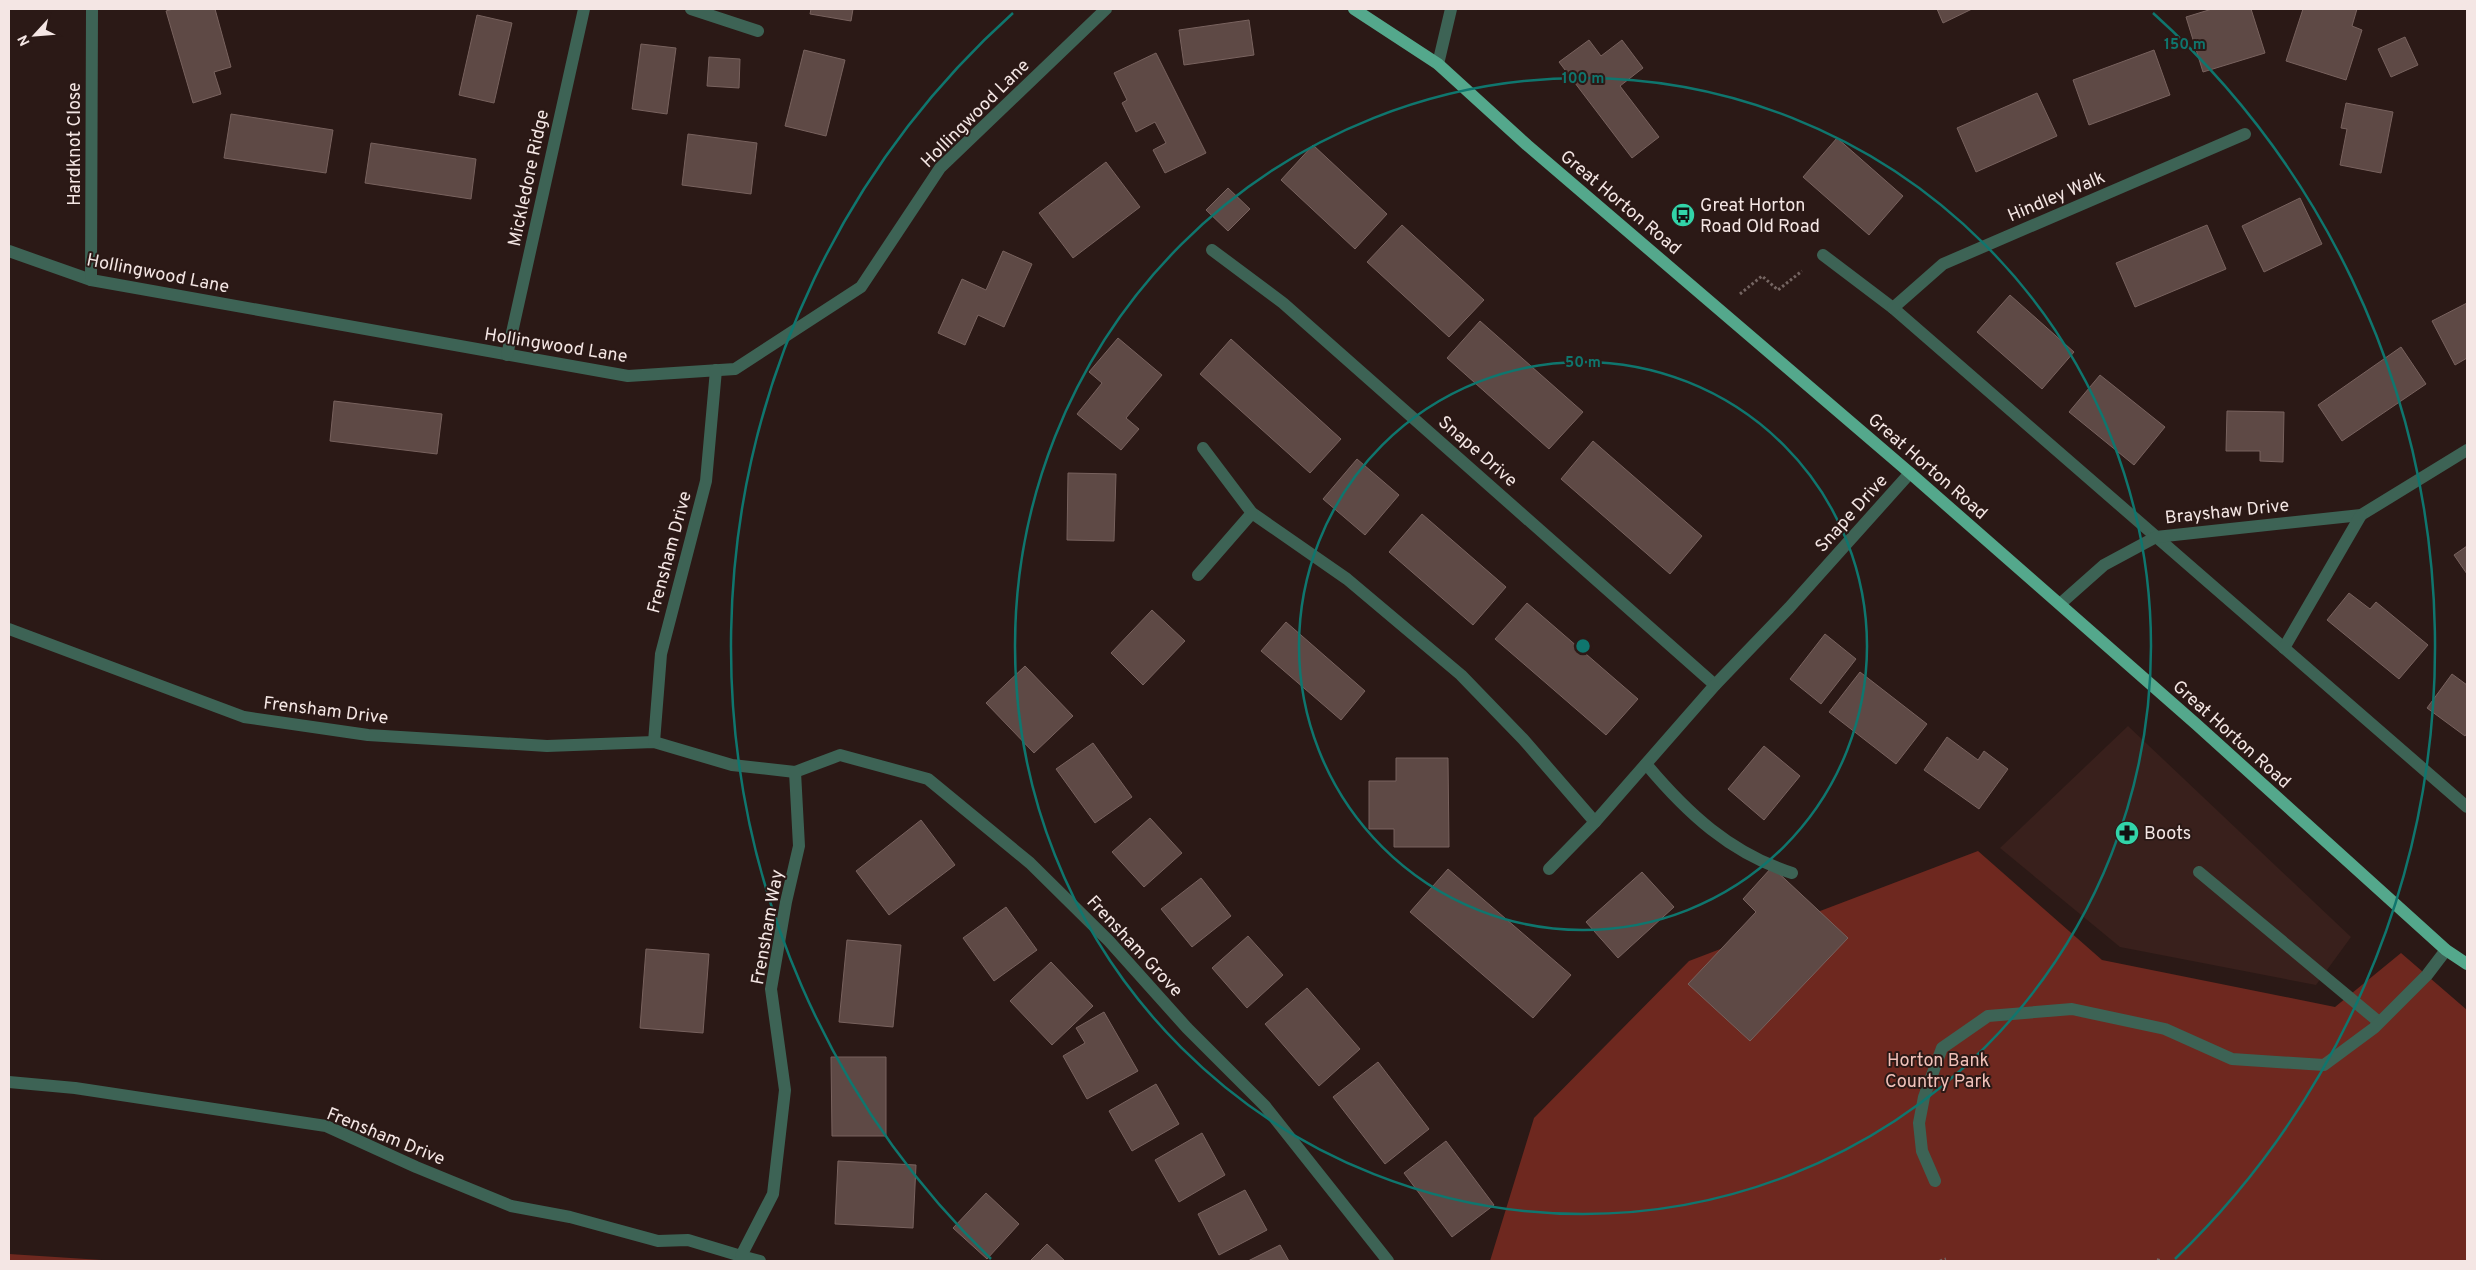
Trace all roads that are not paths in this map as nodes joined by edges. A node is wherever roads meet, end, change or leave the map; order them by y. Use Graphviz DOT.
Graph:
graph roads {
  1 [pos="92,9"];
  2 [pos="584,9"];
  3 [pos="691,9"];
  4 [pos="1106,9"];
  5 [pos="1354,9"];
  6 [pos="1451,9"];
  7 [pos="758,31"];
  8 [pos="1438,64"];
  9 [pos="2245,134"];
  10 [pos="1212,250"];
  11 [pos="9,251"];
  12 [pos="1823,255"];
  13 [pos="90,280"];
  14 [pos="1892,308"];
  15 [pos="507,355"];
  16 [pos="716,370"];
  17 [pos="1203,448"];
  18 [pos="2467,450"];
  19 [pos="1910,473"];
  20 [pos="1252,513"];
  21 [pos="2361,515"];
  22 [pos="2156,537"];
  23 [pos="1198,576"];
  24 [pos="2060,604"];
  25 [pos="9,630"];
  26 [pos="2284,648"];
  27 [pos="1715,685"];
  28 [pos="654,742"];
  29 [pos="1646,764"];
  30 [pos="732,765"];
  31 [pos="795,772"];
  32 [pos="2467,807"];
  33 [pos="1595,822"];
  34 [pos="1549,869"];
  35 [pos="2199,872"];
  36 [pos="1792,873"];
  37 [pos="2446,950"];
  38 [pos="2467,964"];
  39 [pos="2379,1022"];
  40 [pos="9,1082"];
  41 [pos="1935,1182"];
  42 [pos="741,1256"];
  43 [pos="760,1261"];
  44 [pos="1388,1261"];
  1 -- 13 [label="street, Hardknot Close"];
  2 -- 15 [label="street, Mickledore Ridge"];
  3 -- 7 [label="street"];
  4 -- 16 [label="street, Hollingwood Lane"];
  5 -- 8 [label="main road, Great Horton Road"];
  6 -- 8 [label="street"];
  8 -- 19 [label="main road, Great Horton Road"];
  9 -- 14 [label="street, Hindley Walk"];
  10 -- 27 [label="street, Snape Drive"];
  11 -- 13 [label="street, Hollingwood Lane"];
  12 -- 14 [label="street"];
  13 -- 15 [label="street, Hollingwood Lane"];
  14 -- 22 [label="street"];
  15 -- 16 [label="street, Hollingwood Lane"];
  16 -- 28 [label="street, Frensham Drive"];
  17 -- 20 [label="street"];
  18 -- 21 [label="street, Brayshaw Drive"];
  19 -- 24 [label="main road, Great Horton Road"];
  19 -- 27 [label="street, Snape Drive"];
  20 -- 23 [label="street"];
  20 -- 33 [label="street"];
  21 -- 22 [label="street, Brayshaw Drive"];
  21 -- 26 [label="street, Brayshaw Drive"];
  22 -- 24 [label="street, Brayshaw Drive"];
  22 -- 26 [label="street"];
  24 -- 37 [label="main road, Great Horton Road"];
  25 -- 28 [label="street, Frensham Drive"];
  26 -- 32 [label="street"];
  27 -- 29 [label="street, Snape Drive"];
  28 -- 30 [label="street, Frensham Drive"];
  29 -- 33 [label="street, Snape Drive"];
  29 -- 36 [label="street"];
  30 -- 31 [label="street, Frensham Grove"];
  31 -- 42 [label="street, Frensham Way"];
  31 -- 44 [label="street, Frensham Grove"];
  33 -- 34 [label="street, Snape Drive"];
  35 -- 39 [label="street"];
  37 -- 38 [label="main road, Great Horton Road"];
  37 -- 39 [label="street"];
  39 -- 41 [label="street"];
  40 -- 42 [label="street, Frensham Drive"];
  42 -- 43 [label="street"];
}
